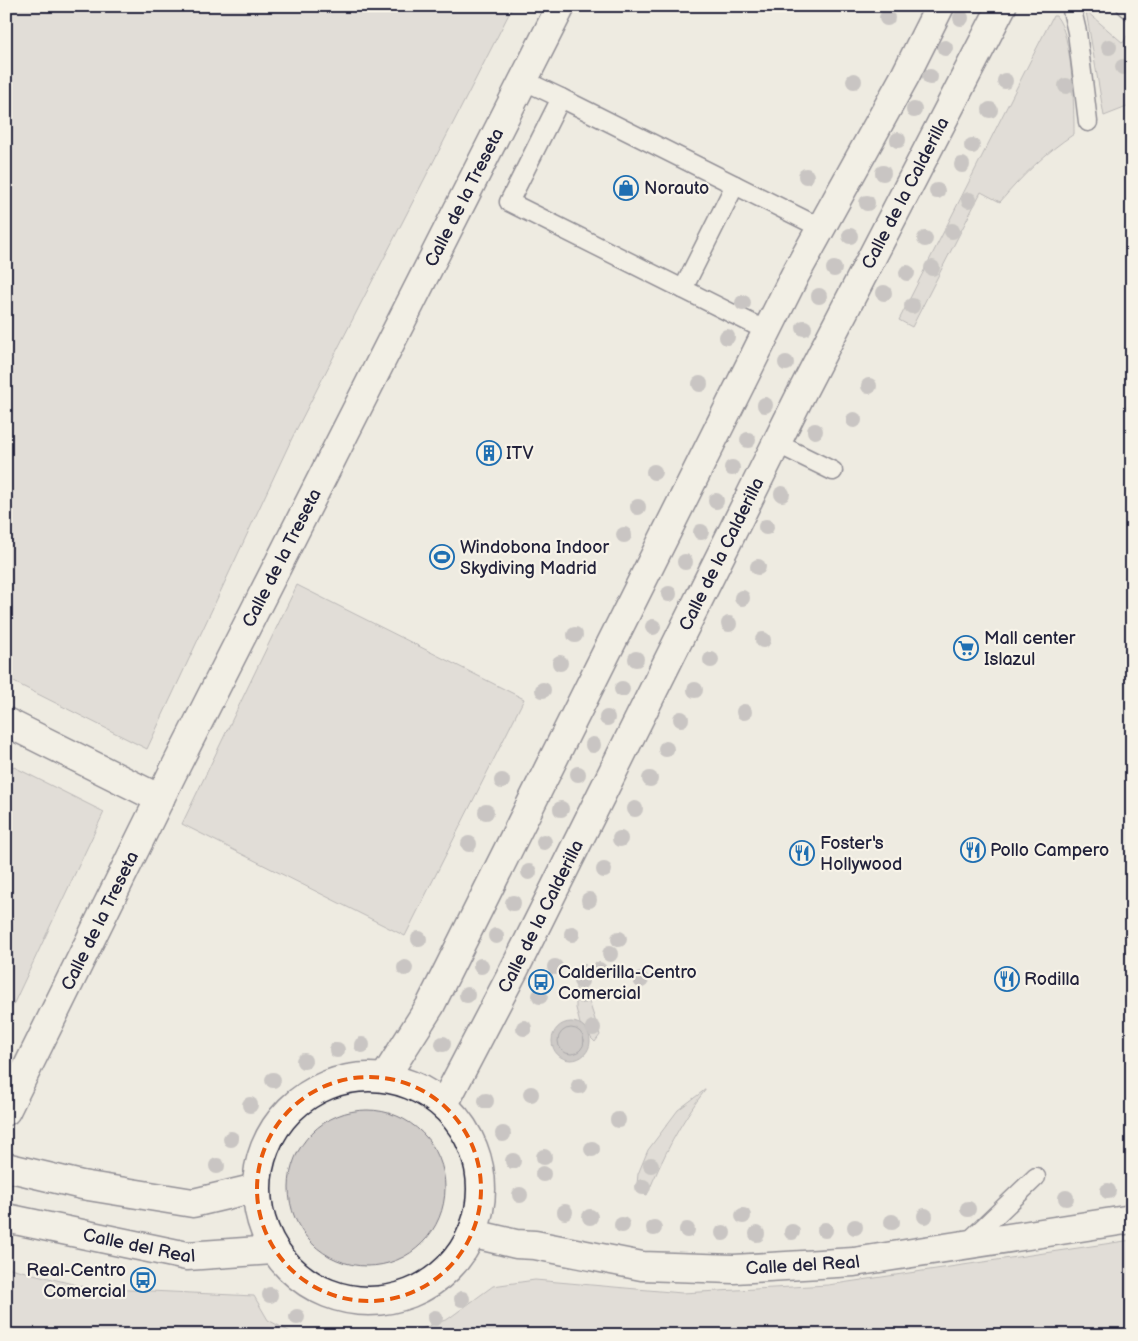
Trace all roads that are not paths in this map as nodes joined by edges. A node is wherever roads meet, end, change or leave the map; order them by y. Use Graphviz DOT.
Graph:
graph roads {
  1 [pos="561,6"];
  2 [pos="940,6"];
  3 [pos="1002,6"];
  4 [pos="1071,6"];
  5 [pos="1126,6"];
  6 [pos="1132,11"];
  7 [pos="524,80"];
  8 [pos="561,98"];
  9 [pos="1088,122"];
  10 [pos="735,185"];
  11 [pos="821,228"];
  12 [pos="684,289"];
  13 [pos="767,331"];
  14 [pos="776,443"];
  15 [pos="833,471"];
  16 [pos="6,722"];
  17 [pos="160,799"];
  18 [pos="386,1077"];
  19 [pos="444,1104"];
  20 [pos="6,1111"];
  21 [pos="6,1167"];
  22 [pos="1036,1176"];
  23 [pos="256,1188"];
  24 [pos="6,1218"];
  25 [pos="1132,1220"];
  26 [pos="474,1234"];
  27 [pos="964,1246"];
  28 [pos="273,1250"];
  1 -- 7 [label="street, Calle de la Treseta"];
  2 -- 11 [label="street"];
  3 -- 14 [label="street, Calle de la Calderilla"];
  4 -- 9 [label="lane"];
  5 -- 6 [label="lane"];
  7 -- 8 [label="lane"];
  7 -- 17 [label="street, Calle de la Treseta"];
  8 -- 10 [label="lane"];
  8 -- 12 [label="lane"];
  10 -- 11 [label="lane"];
  10 -- 12 [label="lane"];
  11 -- 13 [label="street"];
  12 -- 13 [label="lane"];
  13 -- 18 [label="street"];
  14 -- 15 [label="lane"];
  14 -- 19 [label="street, Calle de la Calderilla"];
  16 -- 17 [label="street"];
  17 -- 20 [label="street, Calle de la Treseta"];
  18 -- 19 [label="street"];
  18 -- 23 [label="street"];
  19 -- 26 [label="street"];
  21 -- 23 [label="street"];
  22 -- 27 [label="lane"];
  23 -- 28 [label="street"];
  24 -- 28 [label="street, Calle del Real"];
  25 -- 27 [label="street, Calle del Real"];
  26 -- 27 [label="street, Calle del Real"];
  26 -- 28 [label="street"];
}
